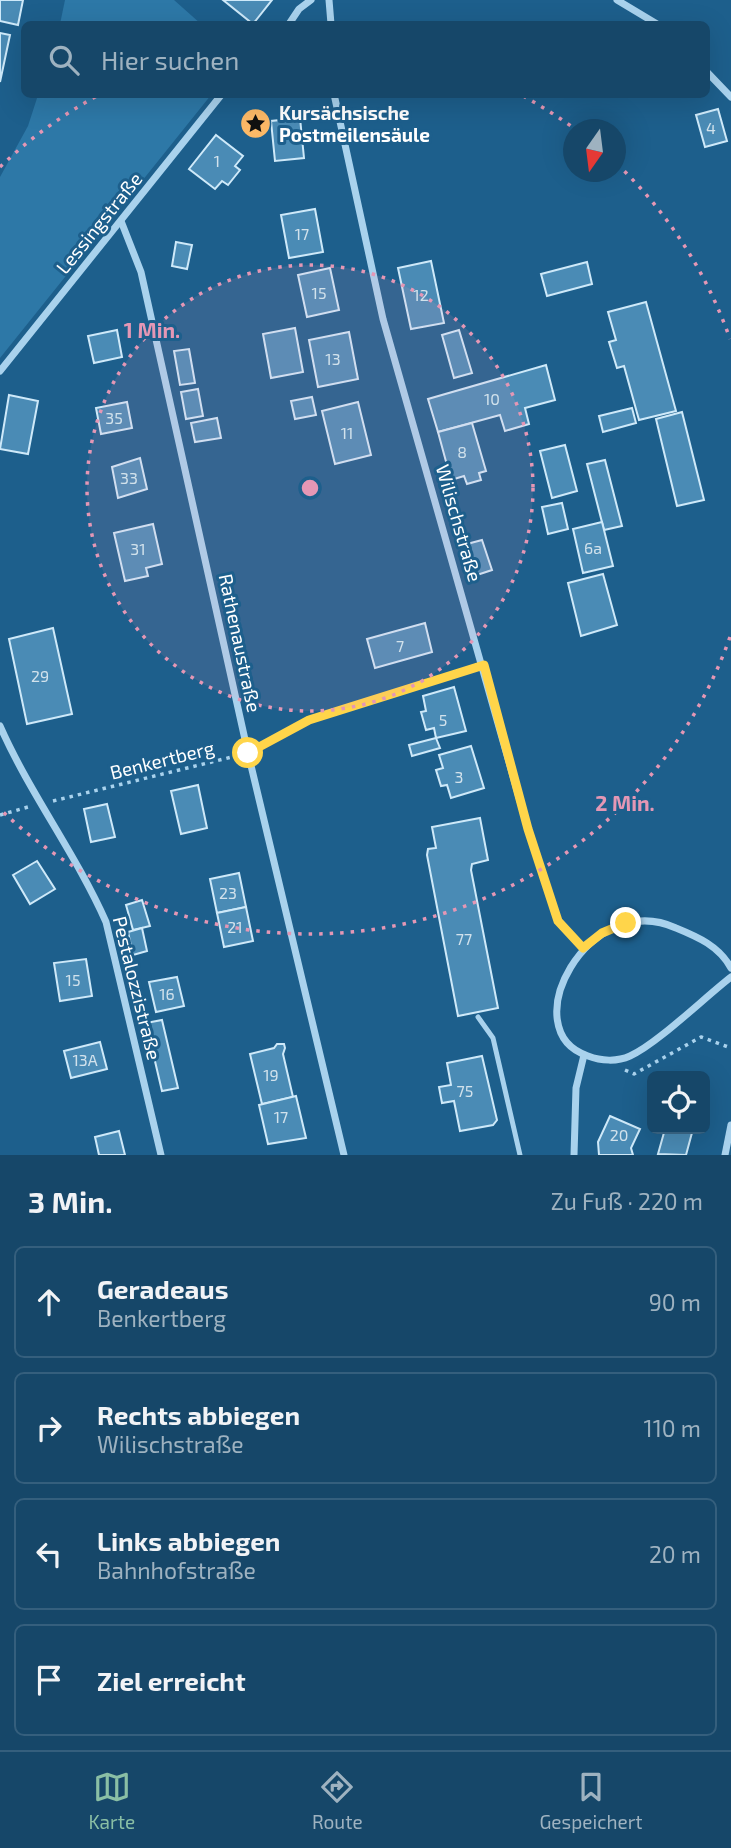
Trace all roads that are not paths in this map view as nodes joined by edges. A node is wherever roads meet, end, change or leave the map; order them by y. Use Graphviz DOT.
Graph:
graph roads {
  1 [pos="311,0"];
  2 [pos="329,0"];
  3 [pos="617,0"];
  4 [pos="291,21"];
  5 [pos="331,21"];
  6 [pos="652,21"];
  7 [pos="710,75"];
  8 [pos="731,97"];
  9 [pos="219,98"];
  10 [pos="335,98"];
  11 [pos="121,221"];
  12 [pos="0,371"];
  13 [pos="0,726"];
  14 [pos="583,948"];
  15 [pos="731,968"];
  16 [pos="731,977"];
  17 [pos="478,1017"];
  18 [pos="584,1055"];
  19 [pos="731,1125"];
  20 [pos="161,1155"];
  21 [pos="344,1155"];
  22 [pos="520,1155"];
  23 [pos="574,1155"];
  24 [pos="725,1155"];
  1 -- 4 [label="street"];
  2 -- 5 [label="street"];
  3 -- 6 [label="street"];
  7 -- 8 [label="street"];
  9 -- 11 [label="street, Lessingstraße"];
  10 -- 14 [label="street, Wilischstraße"];
  11 -- 12 [label="street, Lessingstraße"];
  11 -- 21 [label="street, Rathenaustraße"];
  13 -- 20 [label="street, Pestalozzistraße"];
  14 -- 15 [label="street"];
  14 -- 18 [label="street"];
  16 -- 18 [label="street"];
  17 -- 22 [label="lane"];
  18 -- 23 [label="street"];
  19 -- 24 [label="street"];
}
